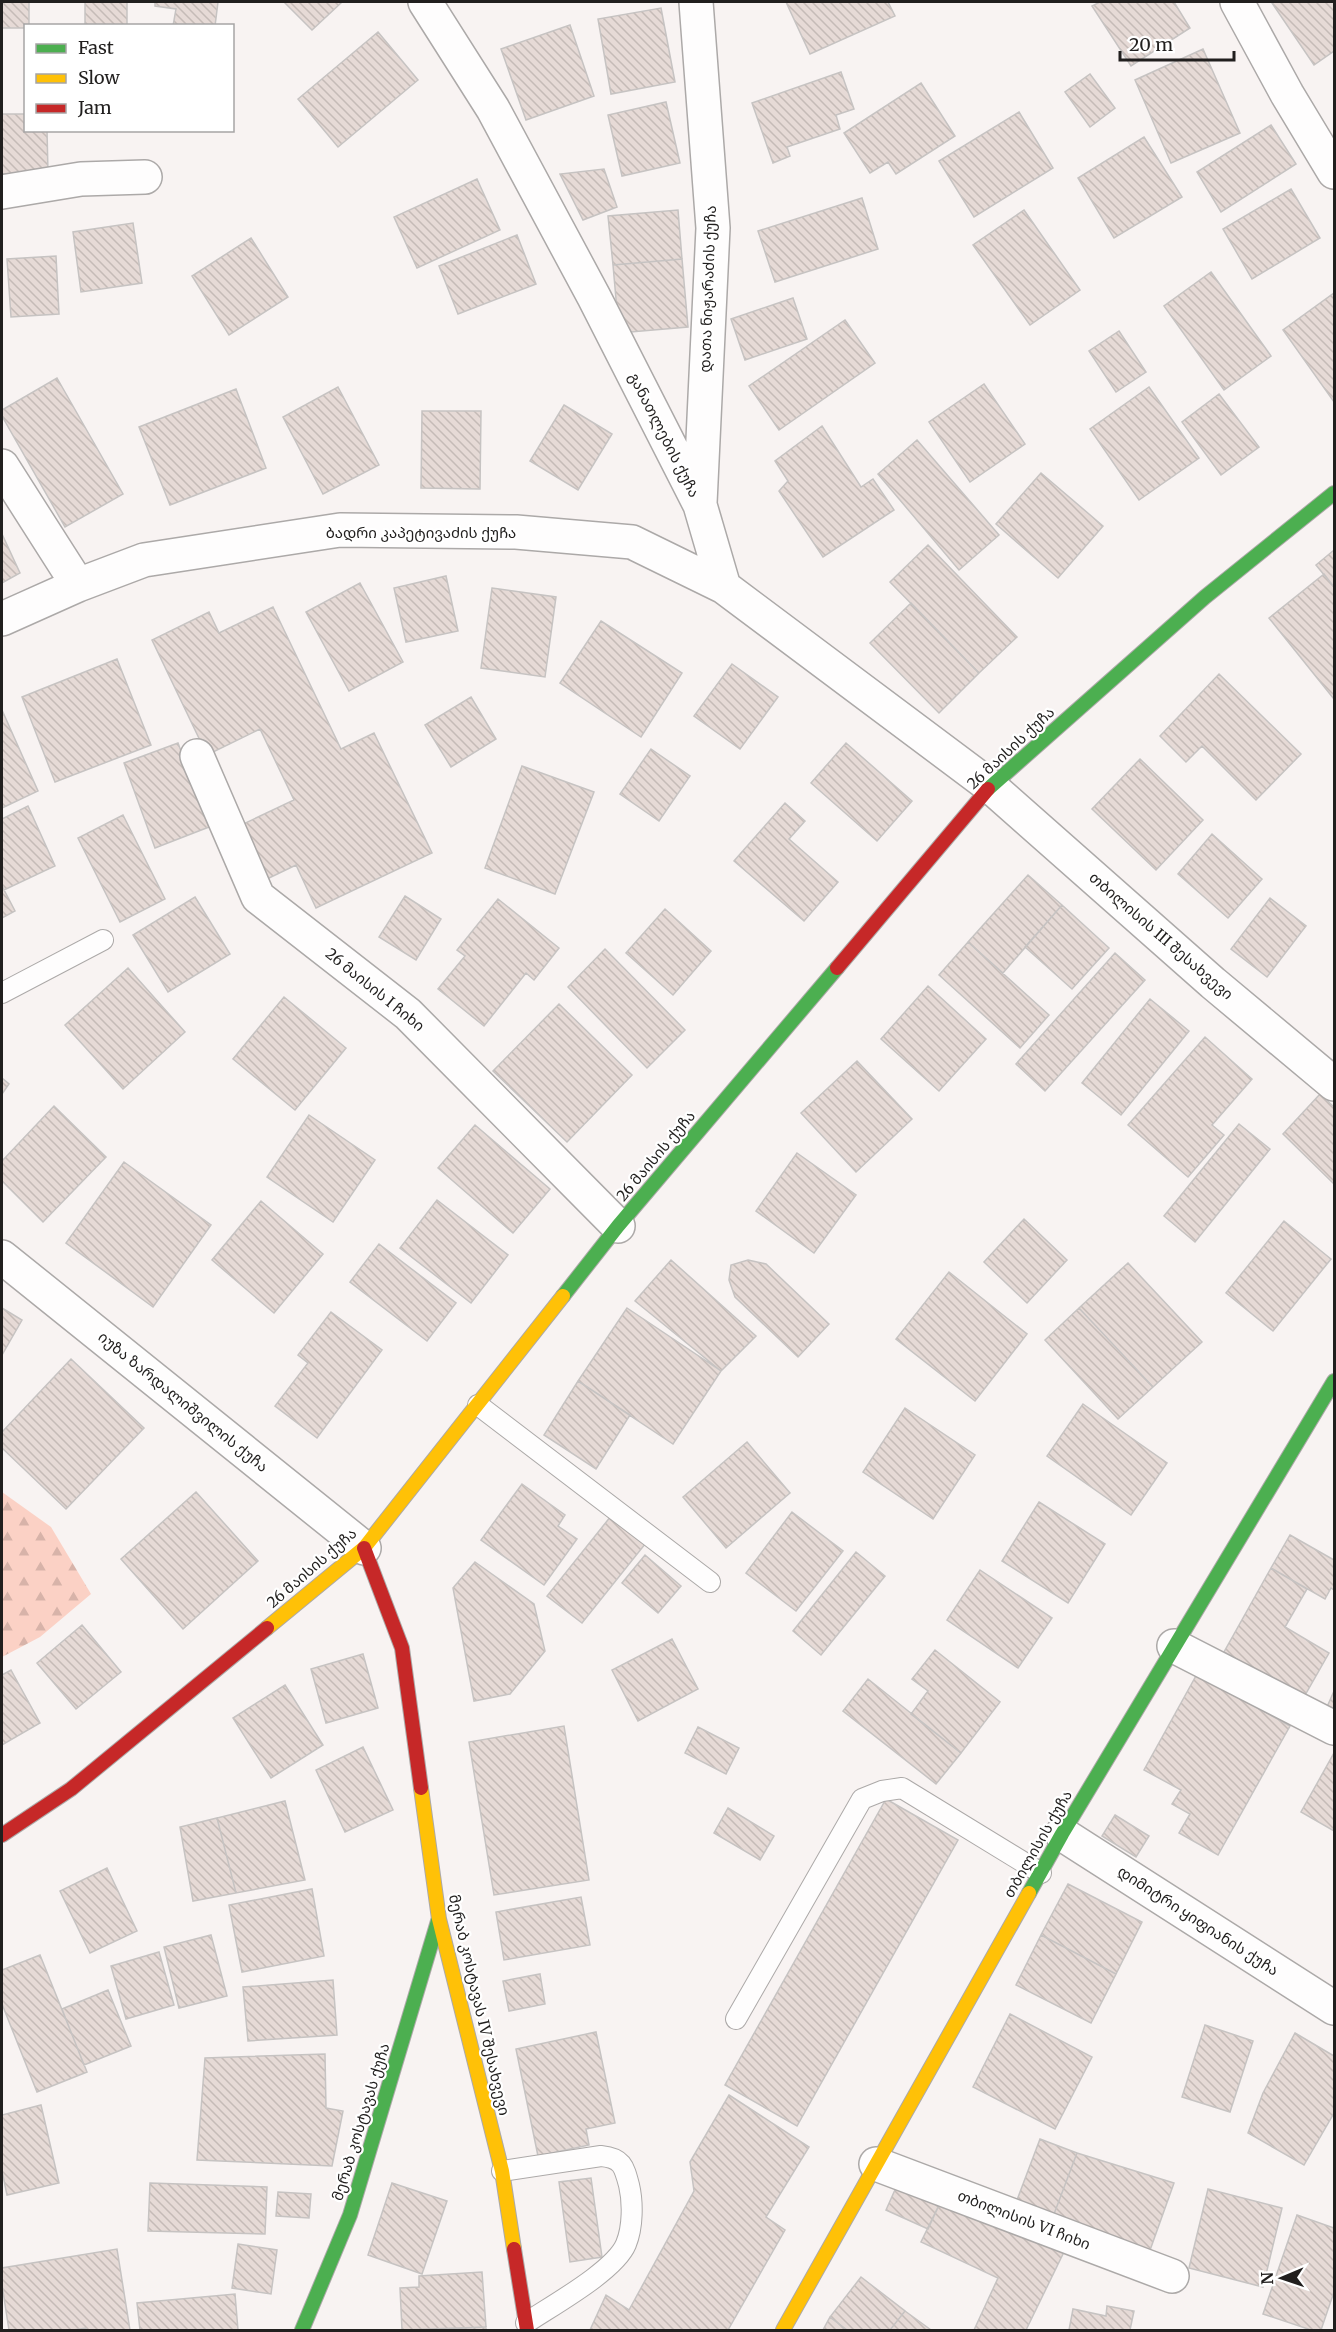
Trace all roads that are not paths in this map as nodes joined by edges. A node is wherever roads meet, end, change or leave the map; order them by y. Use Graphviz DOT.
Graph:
graph roads {
  1 [pos="425,2"];
  2 [pos="696,2"];
  3 [pos="1237,2"];
  4 [pos="1335,172"];
  5 [pos="146,177"];
  6 [pos="2,192"];
  7 [pos="2,466"];
  8 [pos="1335,493"];
  9 [pos="700,505"];
  10 [pos="78,585"];
  11 [pos="724,587"];
  12 [pos="2,619"];
  13 [pos="197,756"];
  14 [pos="990,786"];
  15 [pos="103,940"];
  16 [pos="2,993"];
  17 [pos="1335,1084"];
  18 [pos="618,1226"];
  19 [pos="2,1257"];
  20 [pos="1335,1381"];
  21 [pos="478,1405"];
  22 [pos="364,1548"];
  23 [pos="710,1582"];
  24 [pos="1174,1646"];
  25 [pos="1335,1728"];
  26 [pos="1062,1834"];
  27 [pos="2,1835"];
  28 [pos="1041,1873"];
  29 [pos="439,1919"];
  30 [pos="1335,2008"];
  31 [pos="736,2019"];
  32 [pos="876,2164"];
  33 [pos="502,2171"];
  34 [pos="1172,2276"];
  35 [pos="526,2327"];
  36 [pos="302,2331"];
  37 [pos="783,2331"];
  1 -- 9 [label="street, განათლების ქუჩა"];
  2 -- 9 [label="street, დათა ნიჟარაძის ქუჩა"];
  3 -- 4 [label="street"];
  5 -- 6 [label="street"];
  7 -- 10 [label="street"];
  8 -- 14 [label="street, 26 მაისის ქუჩა"];
  9 -- 11 [label="street, განათლების ქუჩა"];
  10 -- 11 [label="street, ბადრი კაპეტივაძის ქუჩა"];
  10 -- 12 [label="street, ბადრი კაპეტივაძის ქუჩა"];
  11 -- 14 [label="street"];
  13 -- 18 [label="street, 26 მაისის I ჩიხი"];
  14 -- 17 [label="street, თბილისის III შესახვევი"];
  14 -- 18 [label="street, 26 მაისის ქუჩა"];
  15 -- 16 [label="lane"];
  18 -- 21 [label="street, 26 მაისის ქუჩა"];
  19 -- 22 [label="street, იუზა ზარდალიშვილის ქუჩა"];
  20 -- 24 [label="street, თბილისის ქუჩა"];
  21 -- 22 [label="street, 26 მაისის ქუჩა"];
  21 -- 23 [label="lane"];
  22 -- 27 [label="street, 26 მაისის ქუჩა"];
  22 -- 29 [label="street, მერაბ კოსტავას IV შესახვევი"];
  24 -- 25 [label="street"];
  24 -- 26 [label="street, თბილისის ქუჩა"];
  26 -- 28 [label="street, თბილისის ქუჩა"];
  26 -- 30 [label="street, დიმიტრი ყიფიანის ქუჩა"];
  28 -- 31 [label="lane"];
  28 -- 32 [label="street, თბილისის ქუჩა"];
  29 -- 33 [label="street, მერაბ კოსტავას IV შესახვევი"];
  29 -- 36 [label="street, მერაბ კოსტავას ქუჩა"];
  32 -- 34 [label="street, თბილისის VI ჩიხი"];
  32 -- 37 [label="street, თბილისის ქუჩა"];
  33 -- 35 [label="street, მერაბ კოსტავას IV შესახვევი"];
  33 -- 35 [label="lane"];
}
